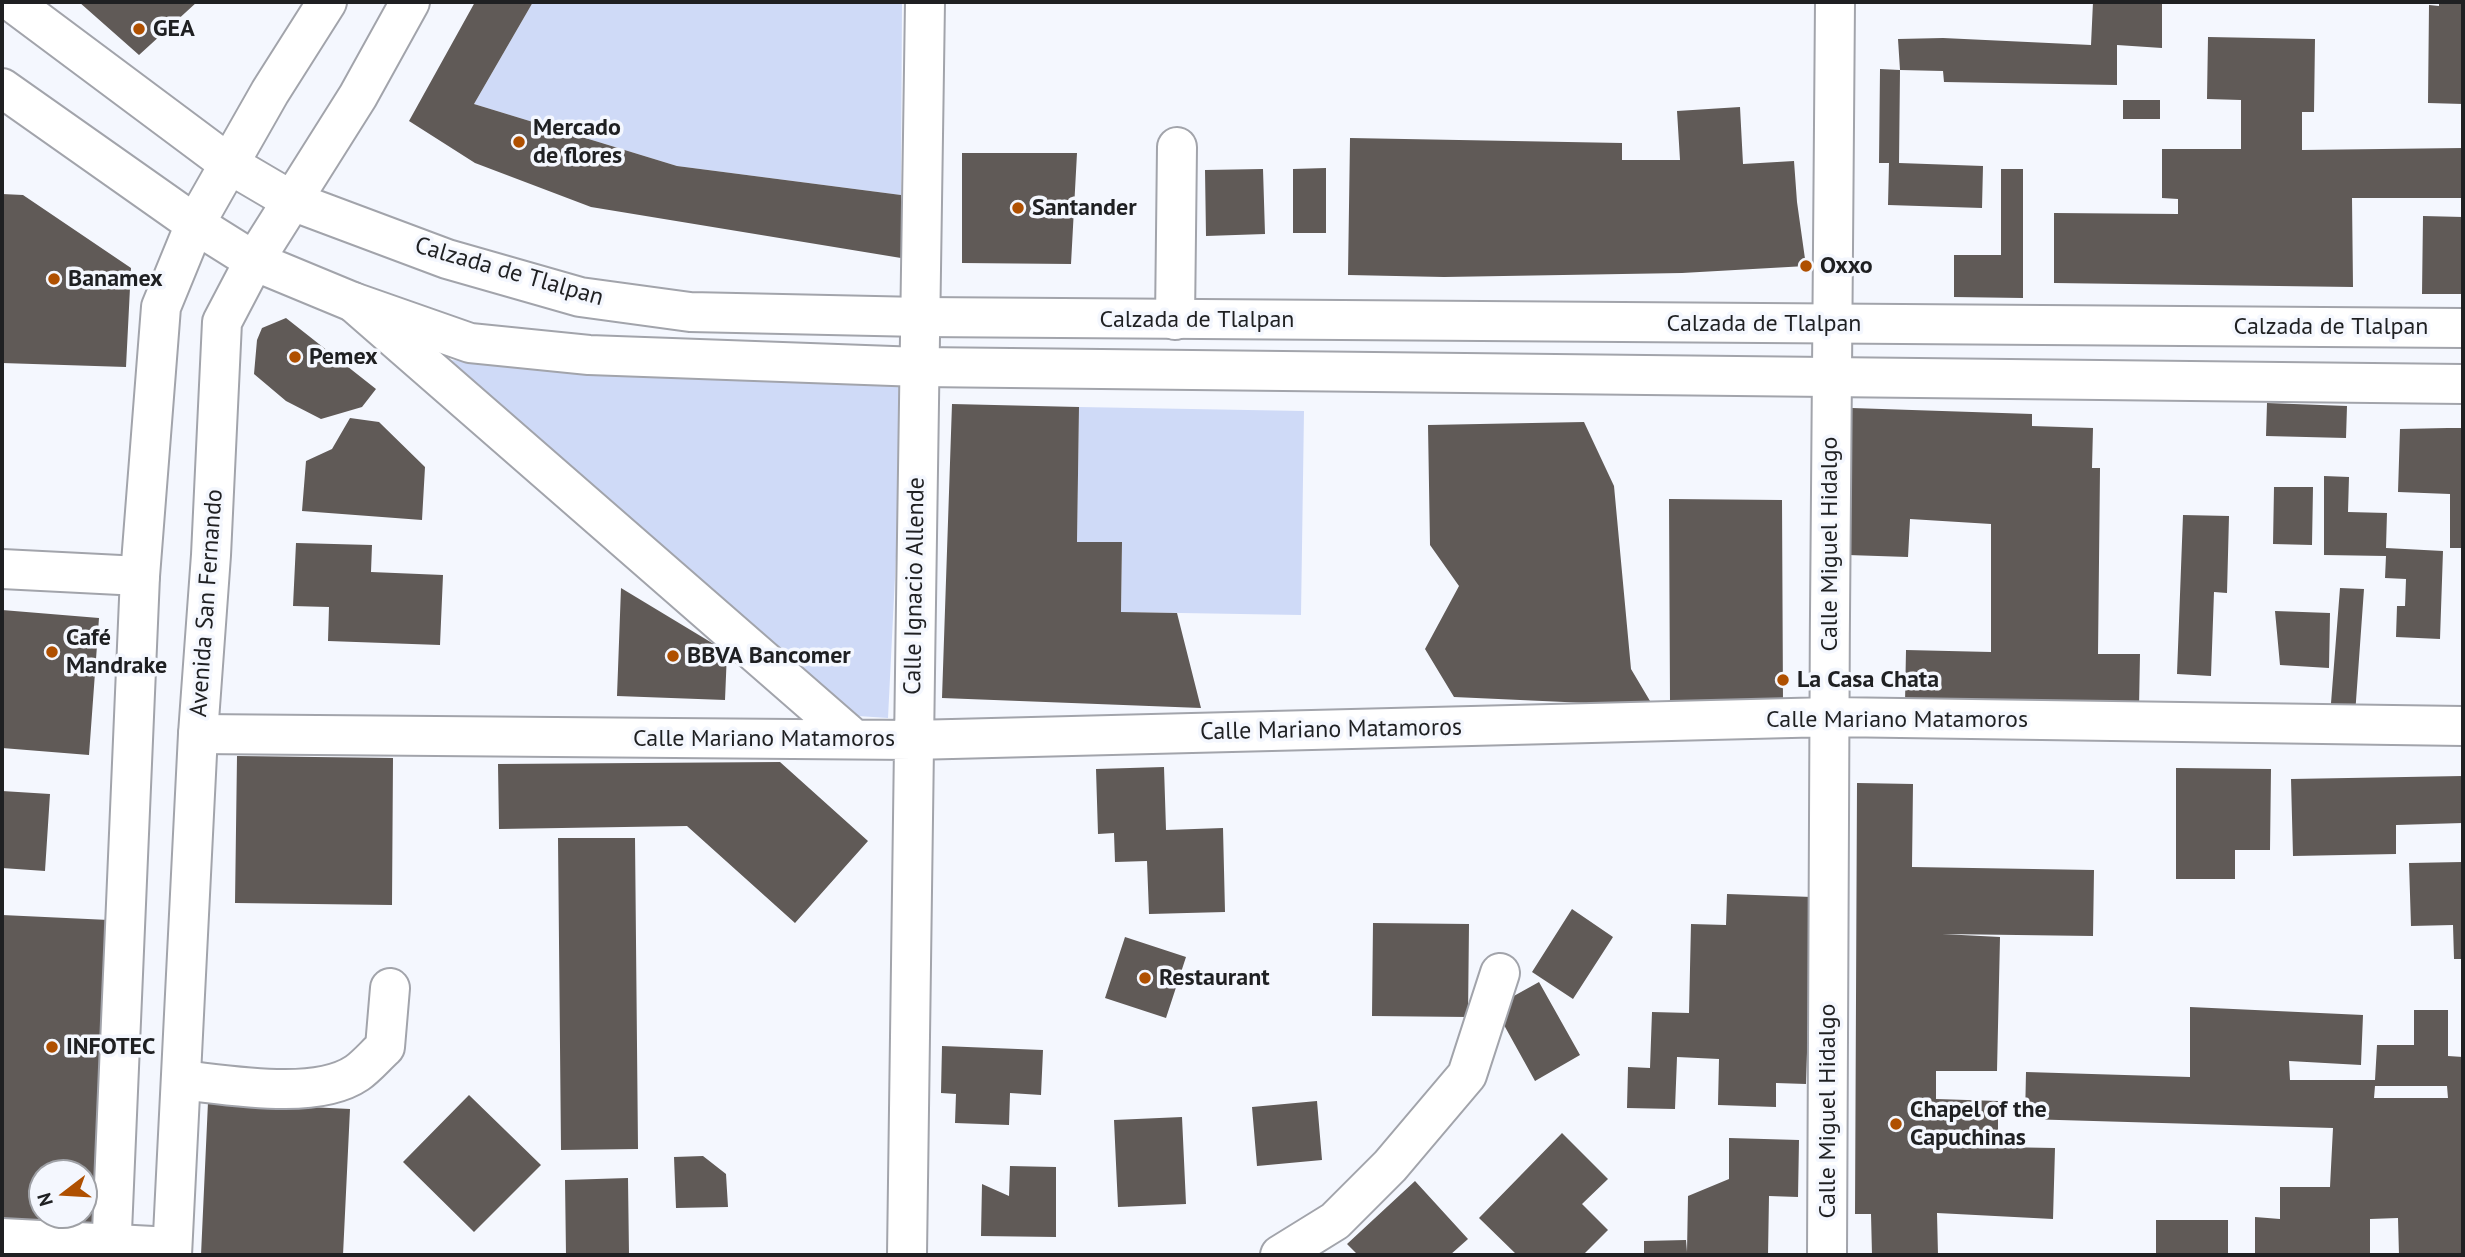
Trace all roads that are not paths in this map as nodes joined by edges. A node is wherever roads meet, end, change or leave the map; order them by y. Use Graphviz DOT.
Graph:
graph roads {
  1 [pos="12,2"];
  2 [pos="327,2"];
  3 [pos="410,2"];
  4 [pos="925,2"];
  5 [pos="1835,2"];
  6 [pos="2,88"];
  7 [pos="1177,147"];
  8 [pos="229,164"];
  9 [pos="292,201"];
  10 [pos="195,224"];
  11 [pos="254,261"];
  12 [pos="353,302"];
  13 [pos="921,317"];
  14 [pos="1175,320"];
  15 [pos="1830,324"];
  16 [pos="2463,328"];
  17 [pos="920,366"];
  18 [pos="1829,375"];
  19 [pos="2463,384"];
  20 [pos="2,569"];
  21 [pos="141,576"];
  22 [pos="1831,718"];
  23 [pos="2463,726"];
  24 [pos="198,734"];
  25 [pos="854,739"];
  26 [pos="912,740"];
  27 [pos="1500,973"];
  28 [pos="390,988"];
  29 [pos="181,1080"];
  30 [pos="2,1238"];
  31 [pos="112,1250"];
  32 [pos="172,1251"];
  33 [pos="907,1255"];
  34 [pos="1280,1255"];
  35 [pos="1827,1255"];
  1 -- 8 [label="main road, Calzada de Tlalpan"];
  2 -- 8 [label="main road"];
  3 -- 9 [label="main road, Avenida San Fernando"];
  4 -- 13 [label="main road, Calle Ignacio Allende"];
  5 -- 15 [label="main road, Calle Miguel Hidalgo"];
  6 -- 10 [label="main road, Calzada de Tlalpan"];
  7 -- 14 [label="main road"];
  8 -- 9 [label="main road, Calzada de Tlalpan"];
  8 -- 10 [label="main road"];
  9 -- 11 [label="main road, Avenida San Fernando"];
  9 -- 13 [label="main road, Calzada de Tlalpan"];
  10 -- 11 [label="main road, Calzada de Tlalpan"];
  10 -- 21 [label="main road"];
  11 -- 12 [label="main road, Calzada de Tlalpan"];
  11 -- 24 [label="main road, Avenida San Fernando"];
  12 -- 17 [label="main road, Calzada de Tlalpan"];
  12 -- 25 [label="main road"];
  13 -- 14 [label="main road, Calzada de Tlalpan"];
  13 -- 17 [label="main road, Calle Ignacio Allende"];
  14 -- 15 [label="main road, Calzada de Tlalpan"];
  15 -- 16 [label="main road, Calzada de Tlalpan"];
  15 -- 18 [label="main road, Calle Miguel Hidalgo"];
  17 -- 18 [label="main road, Calzada de Tlalpan"];
  17 -- 26 [label="main road, Calle Ignacio Allende"];
  18 -- 19 [label="main road, Calzada de Tlalpan"];
  18 -- 22 [label="main road, Calle Miguel Hidalgo"];
  20 -- 21 [label="main road"];
  21 -- 31 [label="main road"];
  22 -- 23 [label="main road, Calle Mariano Matamoros"];
  22 -- 26 [label="main road, Calle Mariano Matamoros"];
  22 -- 35 [label="main road, Calle Miguel Hidalgo"];
  24 -- 25 [label="main road, Calle Mariano Matamoros"];
  24 -- 29 [label="main road, Avenida San Fernando"];
  25 -- 26 [label="main road, Calle Mariano Matamoros"];
  26 -- 33 [label="main road, Calle Ignacio Allende"];
  27 -- 34 [label="main road"];
  28 -- 29 [label="main road"];
  29 -- 32 [label="main road, Avenida San Fernando"];
  30 -- 31 [label="main road"];
  31 -- 32 [label="main road"];
}
